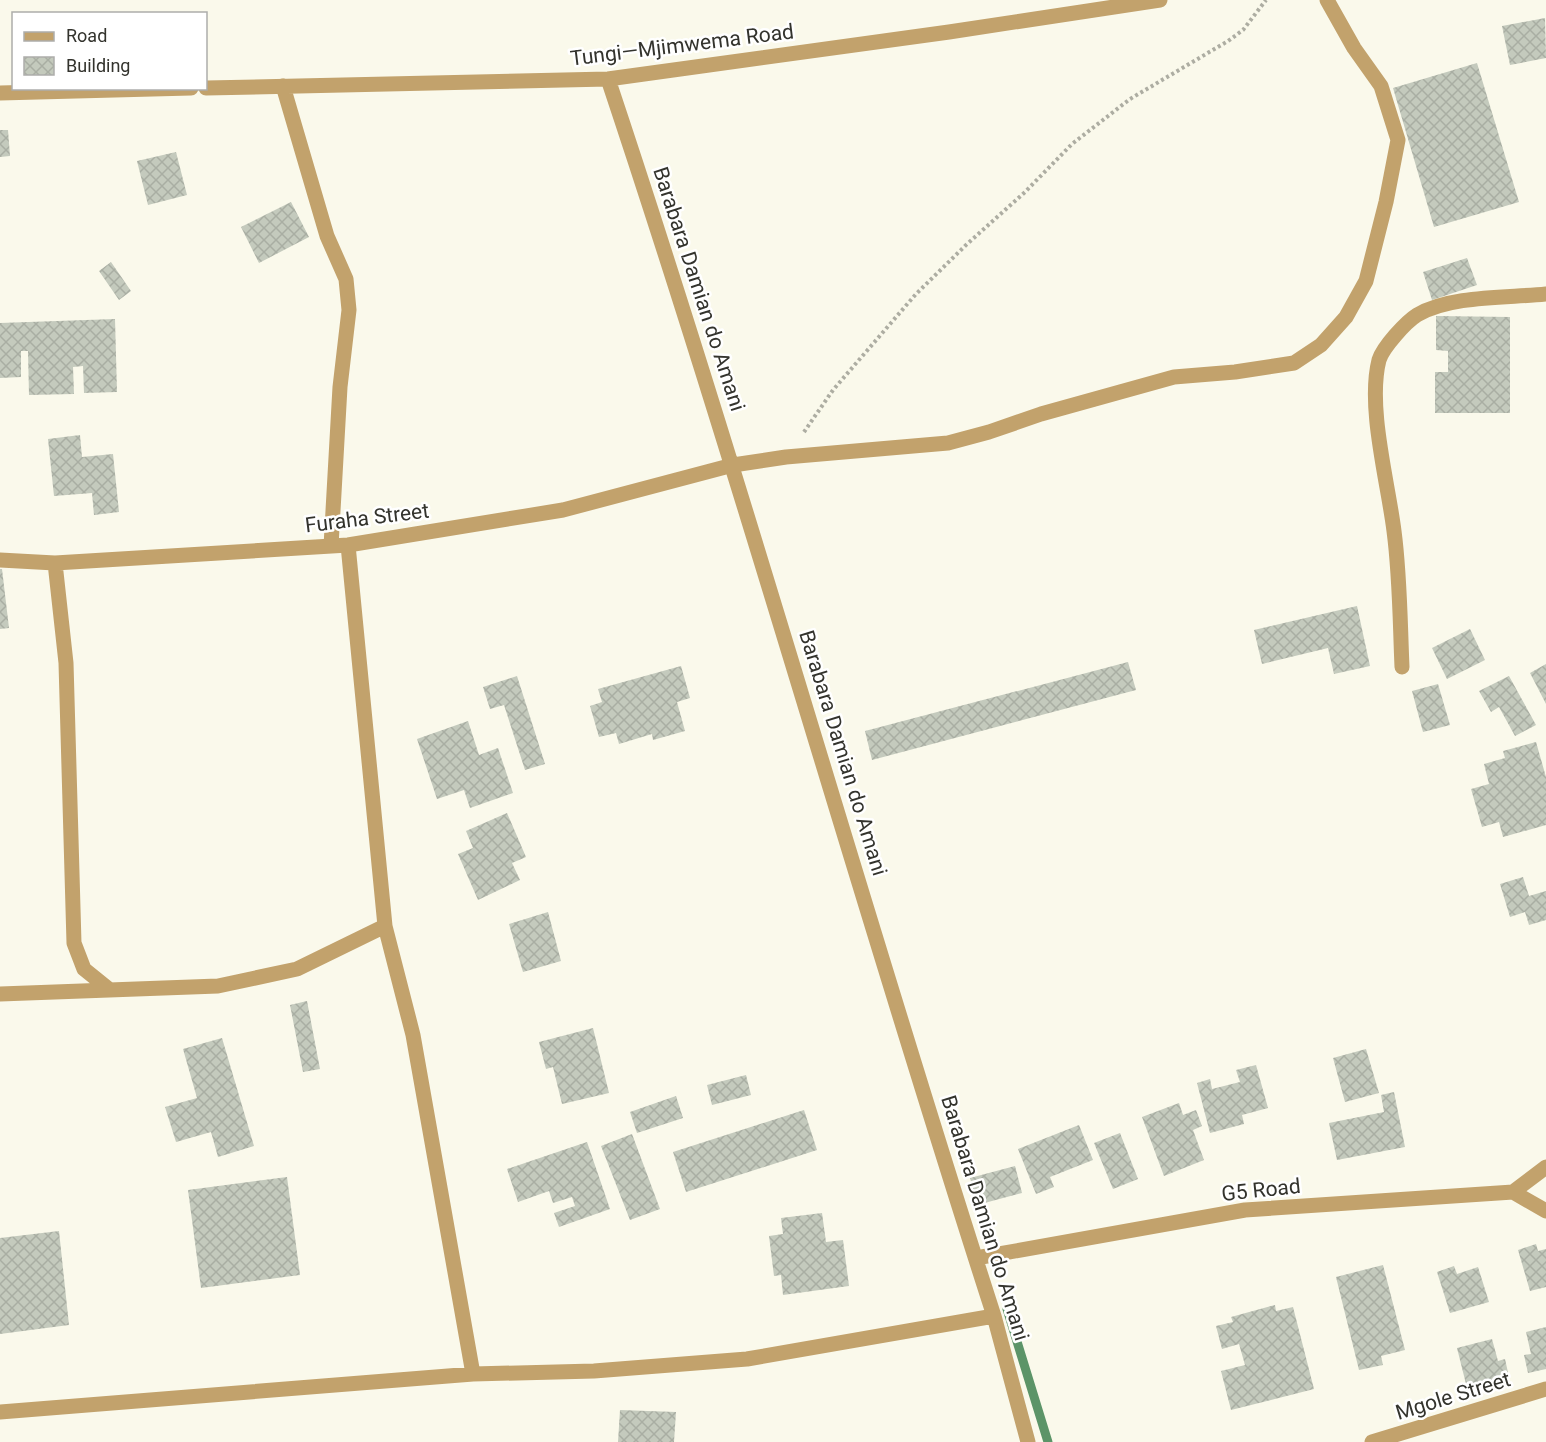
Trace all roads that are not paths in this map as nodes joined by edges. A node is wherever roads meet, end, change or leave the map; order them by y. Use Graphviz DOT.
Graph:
graph roads {
  1 [pos="1160,0"];
  2 [pos="1327,0"];
  3 [pos="608,80"];
  4 [pos="283,86"];
  5 [pos="207,88"];
  6 [pos="115,90"];
  7 [pos="0,93"];
  8 [pos="1546,294"];
  9 [pos="733,465"];
  10 [pos="348,545"];
  11 [pos="331,546"];
  12 [pos="0,560"];
  13 [pos="55,563"];
  14 [pos="1402,667"];
  15 [pos="385,926"];
  16 [pos="110,990"];
  17 [pos="0,994"];
  18 [pos="1546,1167"];
  19 [pos="1513,1192"];
  20 [pos="1546,1211"];
  21 [pos="976,1258"];
  22 [pos="994,1316"];
  23 [pos="473,1374"];
  24 [pos="1546,1389"];
  25 [pos="0,1412"];
  26 [pos="1028,1442"];
  27 [pos="1372,1442"];
  1 -- 3 [label="street, Tungi—Mjimwema Road"];
  2 -- 9 [label="street, Furaha Street"];
  3 -- 4 [label="street, Tungi—Mjimwema Road"];
  3 -- 9 [label="street, Barabara Damian do Amani"];
  4 -- 5 [label="street, Tungi—Mjimwema Road"];
  4 -- 11 [label="street"];
  6 -- 7 [label="street"];
  8 -- 14 [label="street"];
  9 -- 10 [label="street, Furaha Street"];
  9 -- 21 [label="street, Barabara Damian do Amani"];
  10 -- 11 [label="street, Furaha Street"];
  10 -- 15 [label="street"];
  11 -- 13 [label="street, Furaha Street"];
  12 -- 13 [label="street, Furaha Street"];
  13 -- 16 [label="street"];
  15 -- 16 [label="street"];
  15 -- 23 [label="street"];
  16 -- 17 [label="street"];
  18 -- 19 [label="street"];
  19 -- 20 [label="street"];
  19 -- 21 [label="street, G5 Road"];
  21 -- 22 [label="street, Barabara Damian do Amani"];
  22 -- 23 [label="street"];
  22 -- 26 [label="street, Barabara Damian do Amani"];
  23 -- 25 [label="street"];
  24 -- 27 [label="street, Mgole Street"];
}
